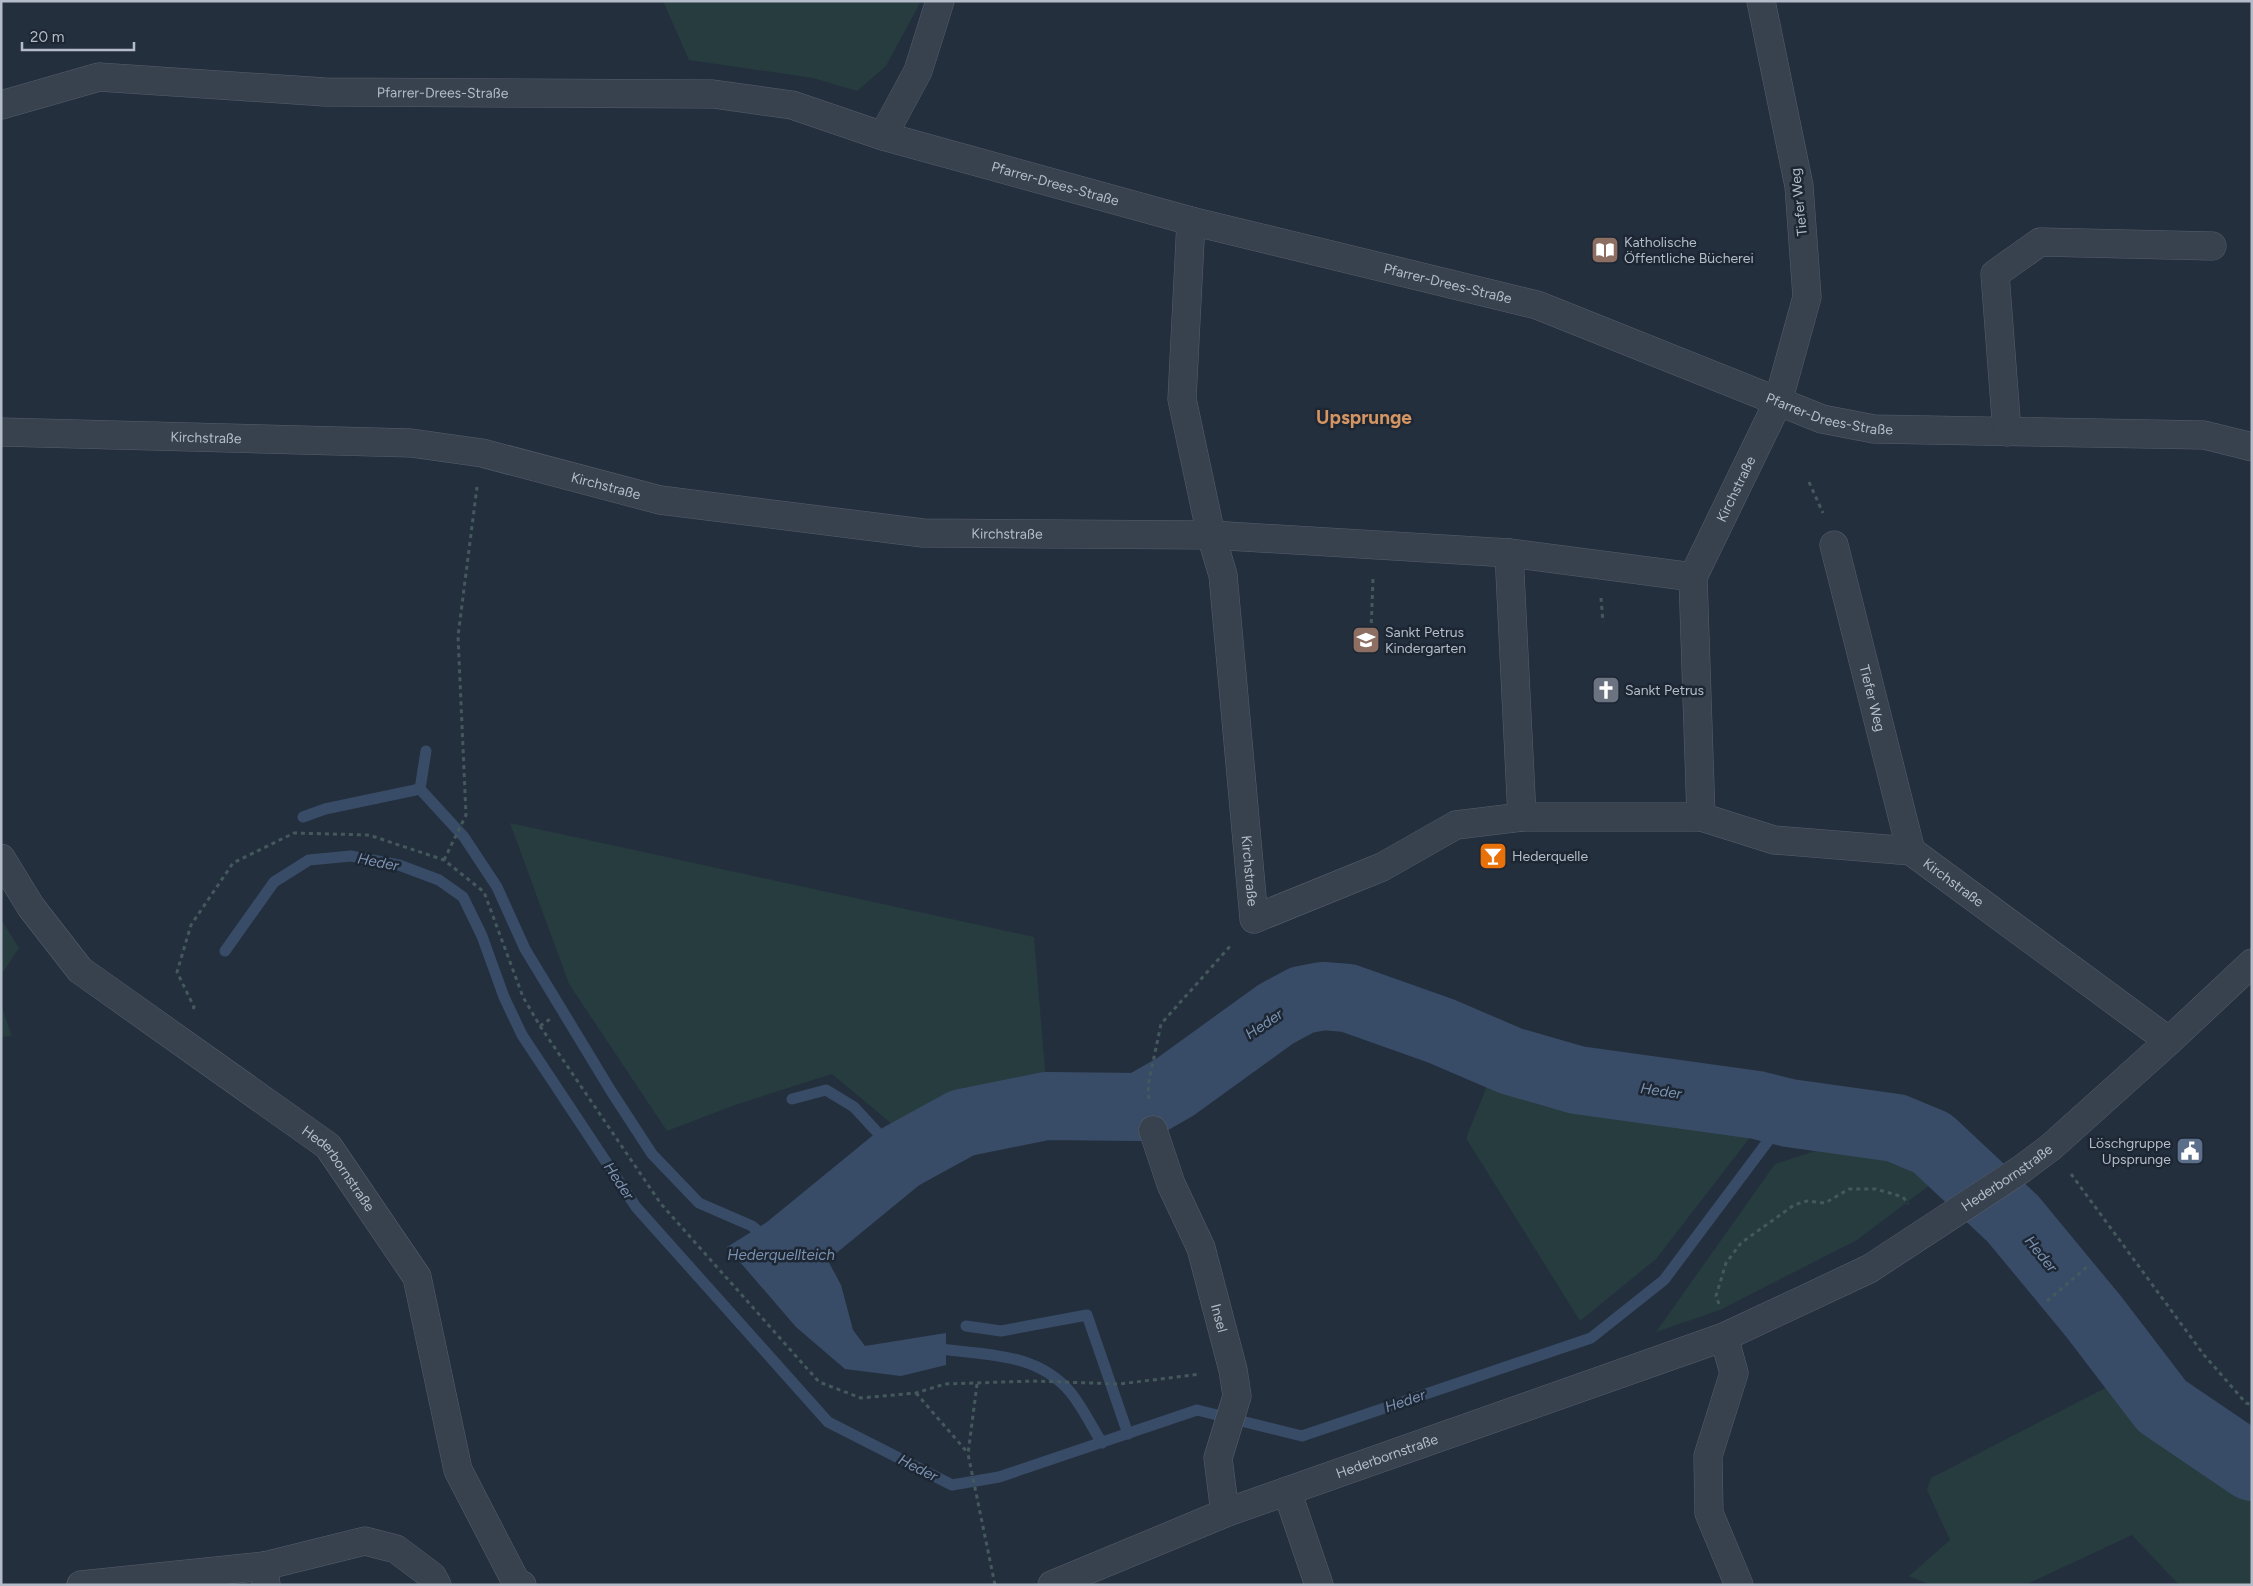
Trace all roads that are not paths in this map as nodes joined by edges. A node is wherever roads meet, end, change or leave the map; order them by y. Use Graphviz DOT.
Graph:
graph roads {
  1 [pos="940,1"];
  2 [pos="1761,1"];
  3 [pos="1,105"];
  4 [pos="883,136"];
  5 [pos="1192,221"];
  6 [pos="2212,246"];
  7 [pos="1778,402"];
  8 [pos="1,432"];
  9 [pos="2006,432"];
  10 [pos="2252,447"];
  11 [pos="1211,535"];
  12 [pos="1834,545"];
  13 [pos="1509,554"];
  14 [pos="1693,577"];
  15 [pos="1701,816"];
  16 [pos="1522,817"];
  17 [pos="1911,851"];
  18 [pos="1,858"];
  19 [pos="2252,963"];
  20 [pos="2169,1041"];
  21 [pos="1153,1130"];
  22 [pos="1727,1336"];
  23 [pos="1287,1492"];
  24 [pos="1226,1513"];
  25 [pos="265,1575"];
  26 [pos="517,1584"];
  27 [pos="81,1585"];
  28 [pos="437,1585"];
  29 [pos="1052,1585"];
  30 [pos="1319,1585"];
  31 [pos="1739,1585"];
  1 -- 4 [label="street"];
  2 -- 7 [label="street, Tiefer Weg"];
  3 -- 4 [label="street, Pfarrer-Drees-Straße"];
  4 -- 5 [label="street, Pfarrer-Drees-Straße"];
  5 -- 7 [label="street, Pfarrer-Drees-Straße"];
  5 -- 11 [label="street, Kirchstraße"];
  6 -- 9 [label="street"];
  7 -- 9 [label="street, Pfarrer-Drees-Straße"];
  7 -- 14 [label="street, Kirchstraße"];
  8 -- 11 [label="street, Kirchstraße"];
  9 -- 10 [label="street, Pfarrer-Drees-Straße"];
  11 -- 13 [label="street, Kirchstraße"];
  11 -- 16 [label="street, Kirchstraße"];
  12 -- 17 [label="street, Tiefer Weg"];
  13 -- 14 [label="street, Kirchstraße"];
  13 -- 16 [label="street"];
  14 -- 15 [label="street, Kirchstraße"];
  15 -- 16 [label="street, Kirchstraße"];
  15 -- 17 [label="street, Kirchstraße"];
  17 -- 20 [label="street, Kirchstraße"];
  18 -- 26 [label="street, Hederbornstraße"];
  19 -- 20 [label="street, Hederbornstraße"];
  20 -- 22 [label="street, Hederbornstraße"];
  21 -- 24 [label="street, Insel"];
  22 -- 23 [label="street, Hederbornstraße"];
  22 -- 31 [label="street"];
  23 -- 24 [label="street, Hederbornstraße"];
  23 -- 30 [label="street"];
  24 -- 29 [label="street, Hederbornstraße"];
  25 -- 27 [label="street"];
  25 -- 28 [label="street"];
}
